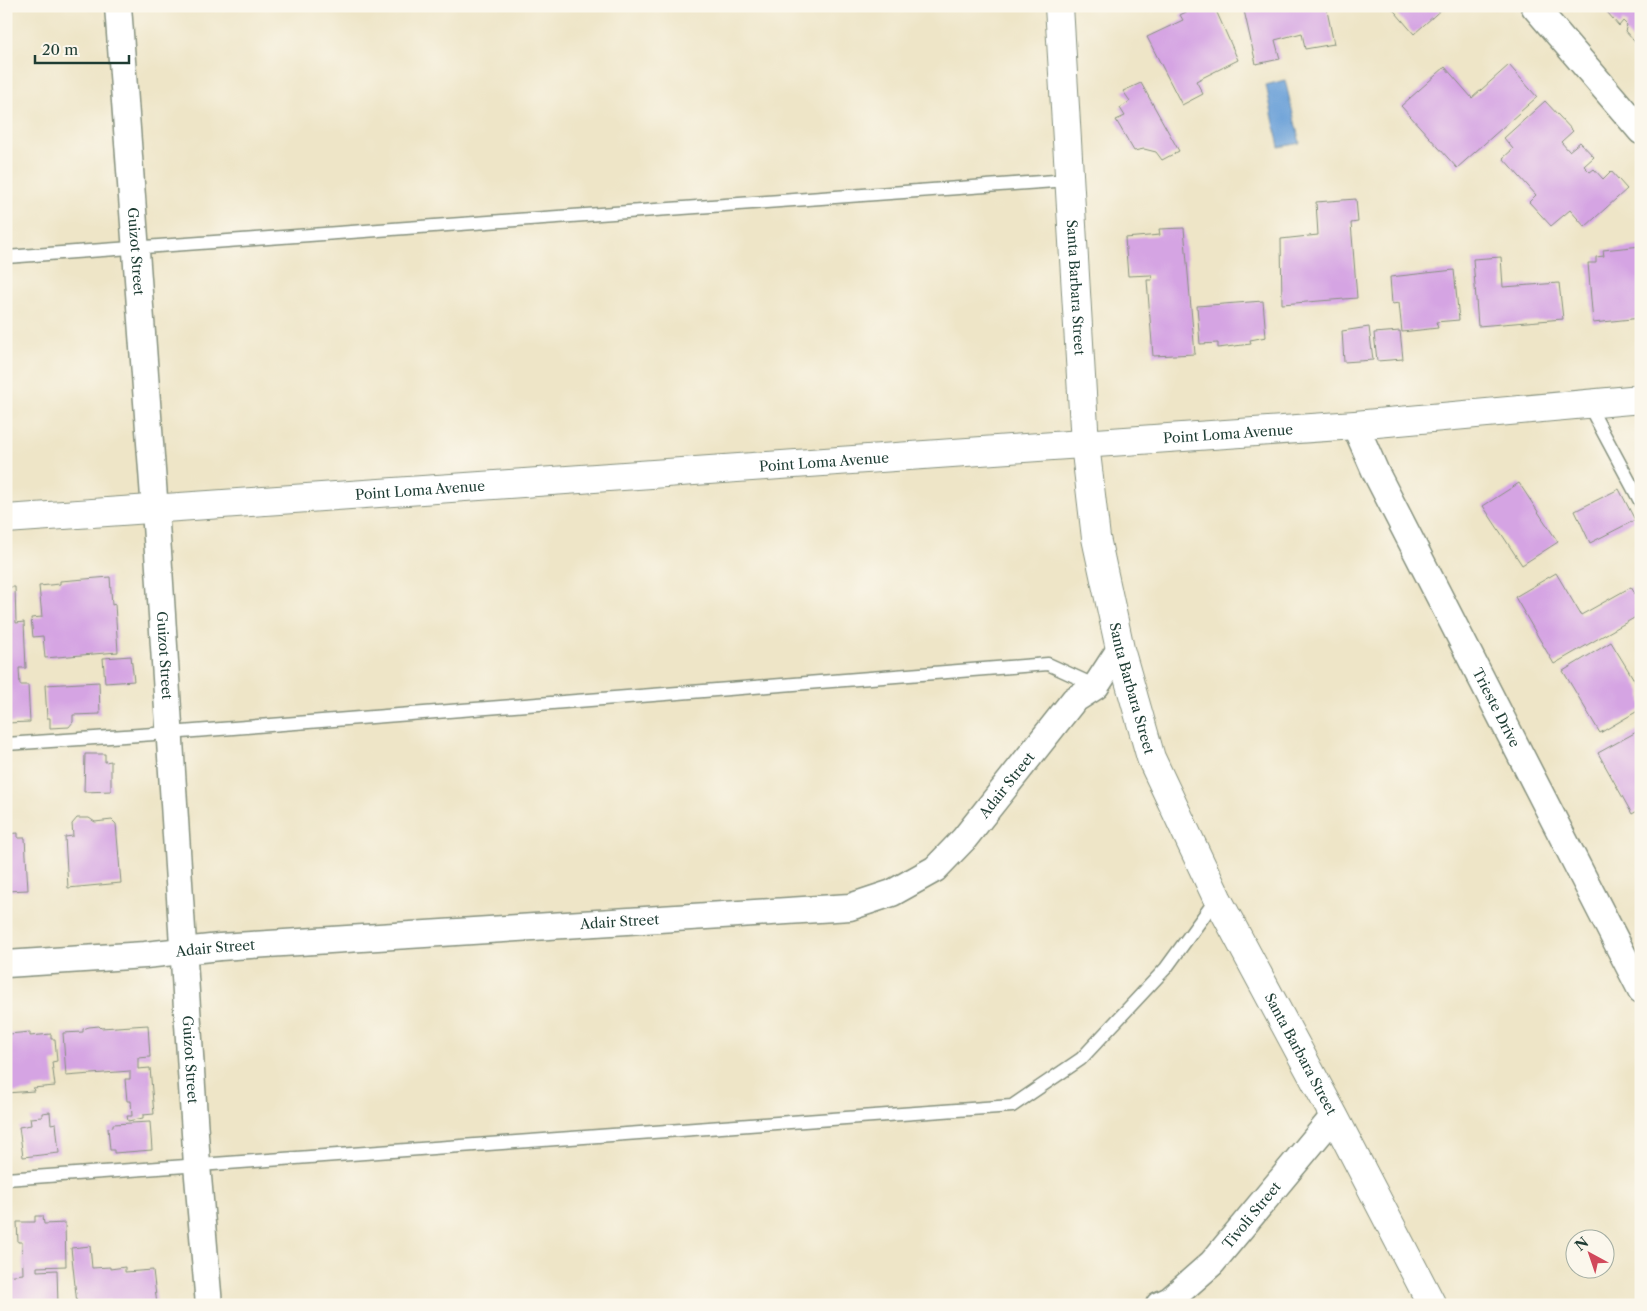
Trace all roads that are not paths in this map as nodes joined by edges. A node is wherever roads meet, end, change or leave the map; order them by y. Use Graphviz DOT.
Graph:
graph roads {
  1 [pos="118,6"];
  2 [pos="1059,6"];
  3 [pos="1534,6"];
  4 [pos="1641,131"];
  5 [pos="1069,180"];
  6 [pos="135,248"];
  7 [pos="6,257"];
  8 [pos="1641,399"];
  9 [pos="1588,404"];
  10 [pos="1355,425"];
  11 [pos="1085,444"];
  12 [pos="1641,503"];
  13 [pos="154,509"];
  14 [pos="6,519"];
  15 [pos="1120,649"];
  16 [pos="1096,686"];
  17 [pos="169,733"];
  18 [pos="6,744"];
  19 [pos="1217,898"];
  20 [pos="184,952"];
  21 [pos="6,964"];
  22 [pos="1641,990"];
  23 [pos="1334,1116"];
  24 [pos="197,1165"];
  25 [pos="6,1179"];
  26 [pos="209,1305"];
  27 [pos="1159,1305"];
  28 [pos="1432,1305"];
  1 -- 6 [label="street, Guizot Street"];
  2 -- 5 [label="main road, Santa Barbara Street"];
  3 -- 4 [label="street"];
  5 -- 6 [label="lane"];
  5 -- 11 [label="main road, Santa Barbara Street"];
  6 -- 7 [label="lane"];
  6 -- 13 [label="street, Guizot Street"];
  8 -- 9 [label="main road, Point Loma Avenue"];
  9 -- 10 [label="main road, Point Loma Avenue"];
  9 -- 12 [label="lane"];
  10 -- 11 [label="main road, Point Loma Avenue"];
  10 -- 22 [label="street, Trieste Drive"];
  11 -- 13 [label="main road, Point Loma Avenue"];
  11 -- 15 [label="main road, Santa Barbara Street"];
  13 -- 14 [label="main road, Point Loma Avenue"];
  13 -- 17 [label="street, Guizot Street"];
  15 -- 16 [label="street, Adair Street"];
  15 -- 19 [label="main road, Santa Barbara Street"];
  16 -- 17 [label="lane"];
  16 -- 20 [label="street, Adair Street"];
  17 -- 18 [label="lane"];
  17 -- 20 [label="street, Guizot Street"];
  19 -- 23 [label="main road, Santa Barbara Street"];
  19 -- 24 [label="lane"];
  20 -- 21 [label="street, Adair Street"];
  20 -- 24 [label="street, Guizot Street"];
  23 -- 27 [label="street, Tivoli Street"];
  23 -- 28 [label="main road, Santa Barbara Street"];
  24 -- 25 [label="lane"];
  24 -- 26 [label="street, Guizot Street"];
}
